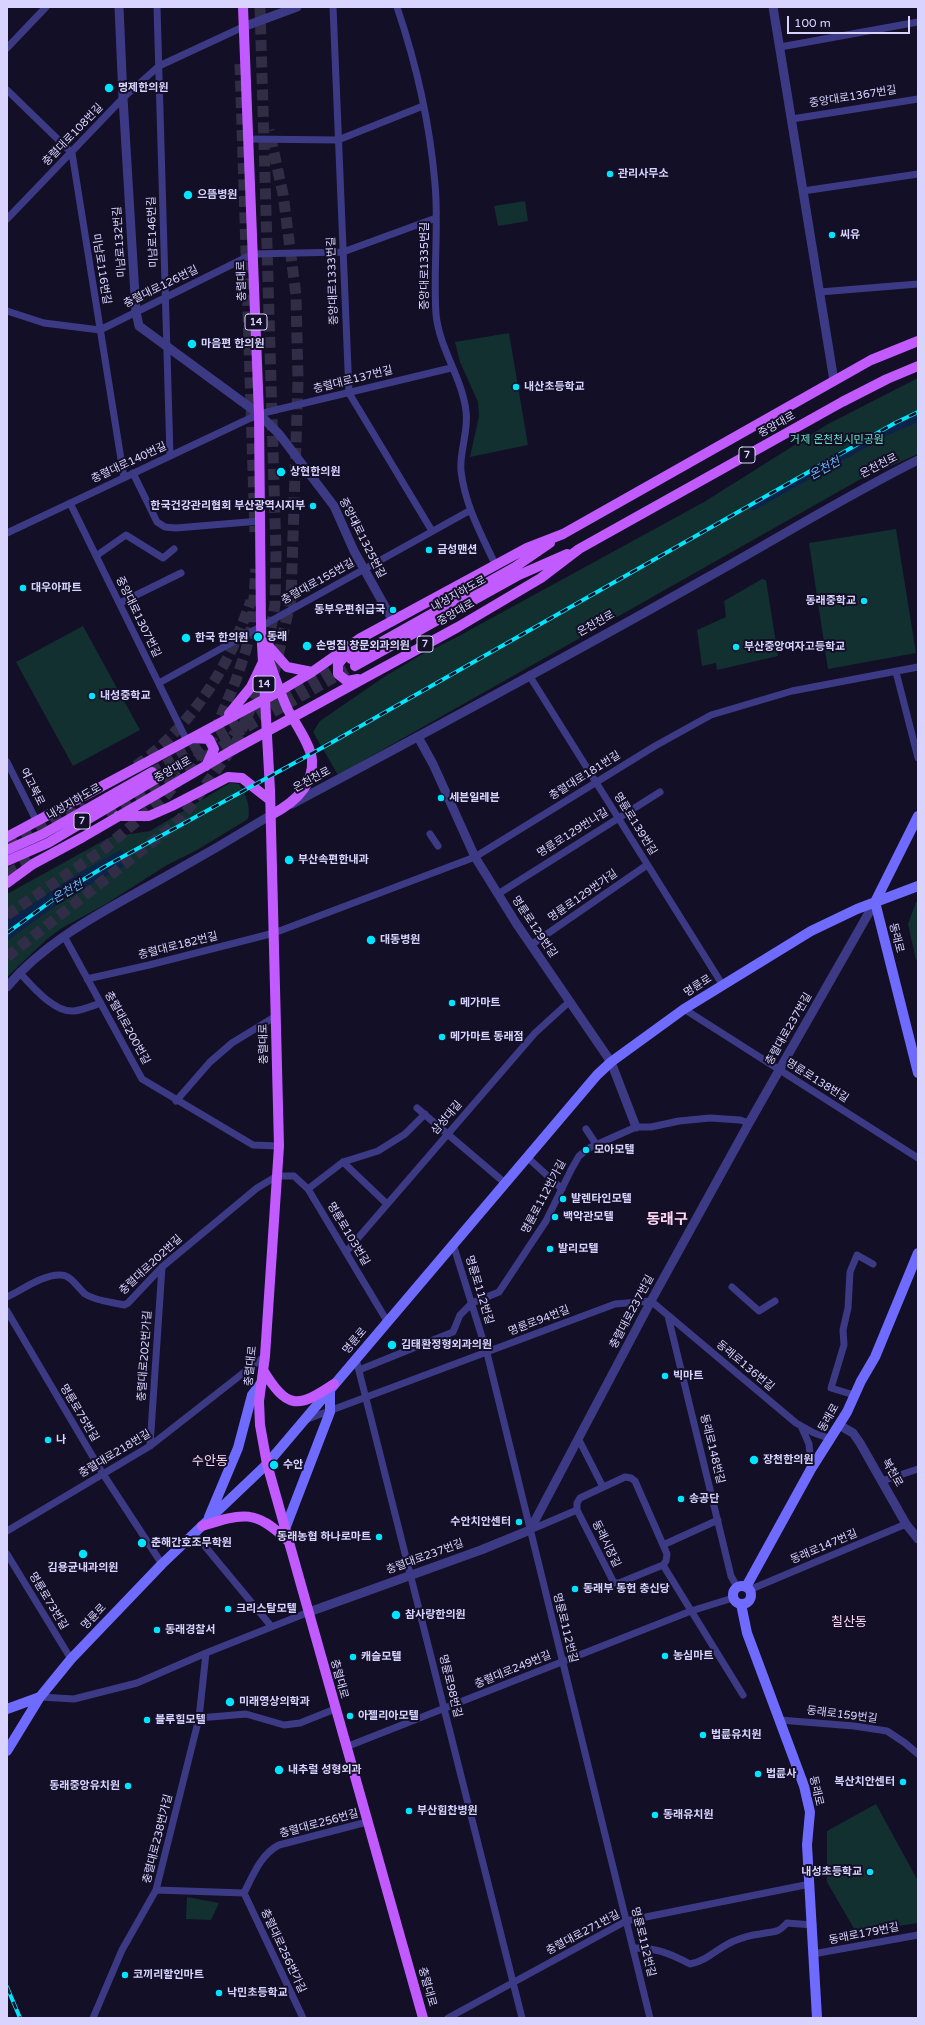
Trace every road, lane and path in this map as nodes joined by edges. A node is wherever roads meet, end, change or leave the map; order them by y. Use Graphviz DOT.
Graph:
graph roads {
  1 [pos="46,7"];
  2 [pos="119,7"];
  3 [pos="157,7"];
  4 [pos="243,7"];
  5 [pos="297,7"];
  6 [pos="333,7"];
  7 [pos="398,7"];
  8 [pos="774,7"];
  9 [pos="918,22"];
  10 [pos="244,27"];
  11 [pos="780,47"];
  12 [pos="7,48"];
  13 [pos="159,66"];
  14 [pos="7,90"];
  15 [pos="123,98"];
  16 [pos="918,100"];
  17 [pos="423,106"];
  18 [pos="792,119"];
  19 [pos="248,139"];
  20 [pos="338,140"];
  21 [pos="72,153"];
  22 [pos="918,174"];
  23 [pos="804,191"];
  24 [pos="436,218"];
  25 [pos="7,219"];
  26 [pos="343,252"];
  27 [pos="253,254"];
  28 [pos="918,284"];
  29 [pos="820,292"];
  30 [pos="166,298"];
  31 [pos="7,312"];
  32 [pos="136,312"];
  33 [pos="100,330"];
  34 [pos="918,341"];
  35 [pos="167,346"];
  36 [pos="918,366"];
  37 [pos="451,368"];
  38 [pos="834,381"];
  39 [pos="349,393"];
  40 [pos="259,414"];
  41 [pos="170,456"];
  42 [pos="918,460"];
  43 [pos="134,473"];
  44 [pos="124,478"];
  45 [pos="70,503"];
  46 [pos="469,511"];
  47 [pos="260,521"];
  48 [pos="432,531"];
  49 [pos="7,533"];
  50 [pos="563,534"];
  51 [pos="174,549"];
  52 [pos="579,550"];
  53 [pos="96,556"];
  54 [pos="495,564"];
  55 [pos="364,570"];
  56 [pos="517,571"];
  57 [pos="181,573"];
  58 [pos="120,604"];
  59 [pos="392,621"];
  60 [pos="261,626"];
  61 [pos="261,637"];
  62 [pos="359,639"];
  63 [pos="263,662"];
  64 [pos="353,663"];
  65 [pos="918,667"];
  66 [pos="312,672"];
  67 [pos="896,672"];
  68 [pos="529,675"];
  69 [pos="365,677"];
  70 [pos="159,683"];
  71 [pos="280,691"];
  72 [pos="264,699"];
  73 [pos="292,717"];
  74 [pos="222,721"];
  75 [pos="267,731"];
  76 [pos="418,737"];
  77 [pos="189,740"];
  78 [pos="918,758"];
  79 [pos="7,763"];
  80 [pos="206,766"];
  81 [pos="596,783"];
  82 [pos="660,792"];
  83 [pos="270,806"];
  84 [pos="285,808"];
  85 [pos="116,816"];
  86 [pos="918,816"];
  87 [pos="618,818"];
  88 [pos="37,822"];
  89 [pos="430,834"];
  90 [pos="7,837"];
  91 [pos="438,846"];
  92 [pos="7,850"];
  93 [pos="476,857"];
  94 [pos="7,861"];
  95 [pos="647,865"];
  96 [pos="7,883"];
  97 [pos="918,886"];
  98 [pos="498,894"];
  99 [pos="875,902"];
  100 [pos="274,933"];
  101 [pos="64,936"];
  102 [pos="531,945"];
  103 [pos="19,972"];
  104 [pos="87,979"];
  105 [pos="722,984"];
  106 [pos="7,987"];
  107 [pos="569,1002"];
  108 [pos="101,1003"];
  109 [pos="684,1010"];
  110 [pos="276,1016"];
  111 [pos="611,1062"];
  112 [pos="779,1071"];
  113 [pos="918,1073"];
  114 [pos="176,1101"];
  115 [pos="417,1108"];
  116 [pos="425,1114"];
  117 [pos="749,1123"];
  118 [pos="636,1127"];
  119 [pos="586,1129"];
  120 [pos="448,1134"];
  121 [pos="596,1144"];
  122 [pos="279,1146"];
  123 [pos="527,1157"];
  124 [pos="918,1158"];
  125 [pos="343,1162"];
  126 [pos="277,1176"];
  127 [pos="505,1183"];
  128 [pos="308,1189"];
  129 [pos="562,1189"];
  130 [pos="387,1204"];
  131 [pos="453,1244"];
  132 [pos="346,1252"];
  133 [pos="918,1253"];
  134 [pos="873,1264"];
  135 [pos="162,1267"];
  136 [pos="732,1287"];
  137 [pos="7,1297"];
  138 [pos="651,1301"];
  139 [pos="775,1301"];
  140 [pos="472,1303"];
  141 [pos="7,1311"];
  142 [pos="668,1316"];
  143 [pos="387,1321"];
  144 [pos="487,1352"];
  145 [pos="265,1356"];
  146 [pos="356,1359"];
  147 [pos="263,1370"];
  148 [pos="359,1370"];
  149 [pos="262,1382"];
  150 [pos="332,1387"];
  151 [pos="854,1395"];
  152 [pos="366,1399"];
  153 [pos="330,1412"];
  154 [pos="303,1421"];
  155 [pos="840,1425"];
  156 [pos="802,1427"];
  157 [pos="578,1438"];
  158 [pos="831,1439"];
  159 [pos="150,1446"];
  160 [pos="267,1464"];
  161 [pos="811,1468"];
  162 [pos="918,1469"];
  163 [pos="103,1474"];
  164 [pos="882,1481"];
  165 [pos="603,1486"];
  166 [pos="577,1510"];
  167 [pos="718,1520"];
  168 [pos="204,1523"];
  169 [pos="906,1524"];
  170 [pos="285,1529"];
  171 [pos="530,1530"];
  172 [pos="7,1531"];
  173 [pos="194,1533"];
  174 [pos="918,1539"];
  175 [pos="288,1542"];
  176 [pos="663,1545"];
  177 [pos="7,1554"];
  178 [pos="162,1564"];
  179 [pos="662,1565"];
  180 [pos="410,1575"];
  181 [pos="744,1588"];
  182 [pos="737,1601"];
  183 [pos="691,1611"];
  184 [pos="309,1612"];
  185 [pos="271,1626"];
  186 [pos="206,1652"];
  187 [pos="71,1659"];
  188 [pos="562,1662"];
  189 [pos="743,1695"];
  190 [pos="40,1697"];
  191 [pos="444,1708"];
  192 [pos="7,1709"];
  193 [pos="335,1709"];
  194 [pos="199,1718"];
  195 [pos="780,1720"];
  196 [pos="346,1747"];
  197 [pos="7,1751"];
  198 [pos="918,1754"];
  199 [pos="367,1822"];
  200 [pos="810,1884"];
  201 [pos="156,1890"];
  202 [pos="244,1893"];
  203 [pos="626,1922"];
  204 [pos="812,1925"];
  205 [pos="918,1935"];
  206 [pos="633,1948"];
  207 [pos="813,1954"];
  208 [pos="513,1983"];
  209 [pos="93,2018"];
  210 [pos="303,2018"];
  211 [pos="423,2018"];
  212 [pos="448,2018"];
  213 [pos="522,2018"];
  214 [pos="650,2018"];
  215 [pos="816,2018"];
  1 -- 12 [label="street"];
  2 -- 15 [label="street, 미남로132번길"];
  3 -- 13 [label="street, 미남로146번길"];
  4 -- 10 [label="main road, 충렬대로 / 14"];
  5 -- 10 [label="street"];
  6 -- 20 [label="street, 중앙대로1333번길"];
  7 -- 17 [label="street, 중앙대로1335번길"];
  8 -- 11 [label="street"];
  9 -- 11 [label="street"];
  10 -- 13 [label="street, 충렬대로108번길"];
  10 -- 19 [label="main road, 충렬대로 / 14"];
  11 -- 18 [label="street"];
  13 -- 15 [label="street, 충렬대로108번길"];
  13 -- 30 [label="street, 미남로146번길"];
  14 -- 21 [label="street"];
  15 -- 21 [label="street, 충렬대로108번길"];
  15 -- 32 [label="street, 미남로132번길"];
  16 -- 18 [label="street, 중앙대로1367번길"];
  17 -- 20 [label="street"];
  17 -- 24 [label="street, 중앙대로1335번길"];
  18 -- 23 [label="street"];
  19 -- 20 [label="street"];
  19 -- 27 [label="main road, 충렬대로 / 14"];
  20 -- 26 [label="street, 중앙대로1333번길"];
  21 -- 25 [label="street, 충렬대로108번길"];
  21 -- 33 [label="street, 미남로116번길"];
  22 -- 23 [label="street"];
  23 -- 29 [label="street"];
  24 -- 26 [label="street"];
  24 -- 37 [label="street, 중앙대로1335번길"];
  26 -- 27 [label="street"];
  26 -- 39 [label="street, 중앙대로1333번길"];
  27 -- 30 [label="street, 충렬대로126번길"];
  27 -- 40 [label="main road, 충렬대로 / 14"];
  28 -- 29 [label="street"];
  29 -- 38 [label="street"];
  30 -- 32 [label="street, 충렬대로126번길"];
  30 -- 35 [label="street, 미남로146번길"];
  31 -- 33 [label="street"];
  32 -- 33 [label="street, 충렬대로126번길"];
  32 -- 35 [label="street, 미남로132번길"];
  33 -- 44 [label="street, 미남로116번길"];
  34 -- 38 [label="main road, 중앙대로"];
  35 -- 40 [label="street, 미남로132번길"];
  35 -- 41 [label="street, 미남로146번길"];
  36 -- 52 [label="main road, 중앙대로 / 7"];
  37 -- 39 [label="street, 충렬대로137번길"];
  37 -- 46 [label="street, 중앙대로1335번길"];
  38 -- 50 [label="main road, 중앙대로"];
  39 -- 40 [label="street, 충렬대로137번길"];
  39 -- 48 [label="street, 중앙대로1333번길"];
  40 -- 41 [label="street, 충렬대로140번길"];
  40 -- 47 [label="main road, 충렬대로 / 14"];
  40 -- 55 [label="street, 중앙대로1325번길"];
  41 -- 43 [label="street, 충렬대로140번길"];
  42 -- 68 [label="street, 온천천로"];
  43 -- 44 [label="street, 충렬대로140번길"];
  43 -- 47 [label="street"];
  44 -- 45 [label="street, 충렬대로140번길"];
  45 -- 49 [label="street, 충렬대로140번길"];
  45 -- 53 [label="street, 중앙대로1307번길"];
  46 -- 48 [label="street, 충렬대로155번길"];
  46 -- 54 [label="street, 중앙대로1335번길"];
  47 -- 60 [label="main road, 충렬대로 / 14"];
  48 -- 55 [label="street, 충렬대로155번길"];
  50 -- 54 [label="main road, 중앙대로"];
  50 -- 56 [label="main road, 내성지하도로"];
  51 -- 53 [label="street"];
  52 -- 56 [label="main road, 내성지하도로"];
  52 -- 69 [label="main road, 중앙대로 / 7"];
  53 -- 58 [label="street, 중앙대로1307번길"];
  54 -- 59 [label="main road, 중앙대로"];
  55 -- 59 [label="street, 중앙대로1325번길"];
  55 -- 60 [label="street, 충렬대로155번길"];
  56 -- 64 [label="main road, 내성지하도로 / 7"];
  57 -- 58 [label="street"];
  58 -- 70 [label="street, 중앙대로1307번길"];
  59 -- 62 [label="main road, 중앙대로"];
  60 -- 61 [label="main road, 충렬대로 / 14"];
  60 -- 70 [label="street"];
  61 -- 63 [label="main road, 충렬대로 / 14"];
  61 -- 66 [label="main road"];
  61 -- 71 [label="main road"];
  62 -- 66 [label="main road, 중앙대로"];
  62 -- 69 [label="main road"];
  63 -- 72 [label="main road, 충렬대로 / 14"];
  63 -- 74 [label="main road"];
  65 -- 67 [label="street, 충렬대로181번길"];
  66 -- 71 [label="main road, 중앙대로"];
  67 -- 78 [label="street"];
  67 -- 81 [label="street, 충렬대로181번길"];
  68 -- 76 [label="street, 온천천로"];
  68 -- 81 [label="street, 명륜로139번길"];
  69 -- 73 [label="main road, 중앙대로 / 7"];
  70 -- 77 [label="street, 중앙대로1307번길"];
  71 -- 72 [label="main road, 중앙대로"];
  71 -- 73 [label="main road"];
  72 -- 74 [label="main road, 중앙대로"];
  72 -- 75 [label="main road, 충렬대로 / 14"];
  73 -- 75 [label="main road, 중앙대로 / 7"];
  73 -- 84 [label="main road"];
  74 -- 77 [label="main road, 중앙대로"];
  75 -- 80 [label="main road, 중앙대로"];
  75 -- 83 [label="main road, 충렬대로"];
  76 -- 84 [label="street, 온천천로"];
  76 -- 93 [label="street, 명륜로129번길"];
  77 -- 80 [label="main road"];
  77 -- 88 [label="main road, 중앙대로"];
  79 -- 88 [label="street, 여고북로"];
  80 -- 85 [label="main road, 중앙대로"];
  81 -- 87 [label="street, 명륜로139번길"];
  81 -- 93 [label="street, 충렬대로181번길"];
  82 -- 87 [label="street, 명륜로129번나길"];
  83 -- 84 [label="main road"];
  83 -- 85 [label="main road"];
  83 -- 100 [label="main road, 충렬대로"];
  83 -- 101 [label="street"];
  85 -- 96 [label="main road, 중앙대로"];
  86 -- 99 [label="main road"];
  87 -- 95 [label="street, 명륜로139번길"];
  87 -- 98 [label="street, 명륜로129번나길"];
  88 -- 90 [label="main road, 중앙대로"];
  89 -- 91 [label="street"];
  92 -- 94 [label="main road, 내성지하도로 / 7"];
  93 -- 98 [label="street, 명륜로129번길"];
  93 -- 100 [label="street, 충렬대로181번길"];
  95 -- 102 [label="street, 명륜로129번가길"];
  95 -- 105 [label="street, 명륜로139번길"];
  97 -- 99 [label="main road, 명륜로"];
  98 -- 102 [label="street, 명륜로129번길"];
  99 -- 105 [label="main road, 명륜로"];
  99 -- 112 [label="street, 충렬대로237번길"];
  99 -- 113 [label="main road, 동래로"];
  100 -- 104 [label="street, 충렬대로182번길"];
  100 -- 110 [label="main road, 충렬대로"];
  101 -- 103 [label="street"];
  101 -- 104 [label="street, 충렬대로200번길"];
  102 -- 107 [label="street, 명륜로129번길"];
  103 -- 106 [label="street"];
  103 -- 108 [label="street"];
  104 -- 108 [label="street, 충렬대로200번길"];
  105 -- 109 [label="main road, 명륜로"];
  107 -- 111 [label="street, 명륜로129번길"];
  107 -- 120 [label="street, 삼성대길"];
  108 -- 114 [label="street, 충렬대로200번길"];
  109 -- 111 [label="main road, 명륜로"];
  109 -- 112 [label="street, 명륜로138번길"];
  110 -- 114 [label="street, 충렬대로"];
  110 -- 122 [label="main road, 충렬대로"];
  111 -- 118 [label="street, 명륜로129번길"];
  111 -- 123 [label="main road, 명륜로"];
  112 -- 117 [label="street, 충렬대로237번길"];
  112 -- 124 [label="street, 명륜로138번길"];
  114 -- 122 [label="street, 충렬대로200번길"];
  115 -- 116 [label="street"];
  116 -- 120 [label="street"];
  116 -- 125 [label="street"];
  117 -- 118 [label="street, 명륜로112번가길"];
  117 -- 138 [label="street, 충렬대로237번길"];
  118 -- 121 [label="street, 명륜로112번가길"];
  119 -- 121 [label="street"];
  120 -- 127 [label="street"];
  120 -- 130 [label="street, 삼성대길"];
  121 -- 129 [label="street, 명륜로112번가길"];
  122 -- 126 [label="main road, 충렬대로"];
  123 -- 127 [label="main road, 명륜로"];
  123 -- 129 [label="street"];
  125 -- 128 [label="street"];
  125 -- 130 [label="street"];
  126 -- 128 [label="street, 명륜로103번길"];
  126 -- 135 [label="street, 충렬대로202번길"];
  126 -- 145 [label="main road, 충렬대로"];
  127 -- 131 [label="main road, 명륜로"];
  128 -- 132 [label="street, 명륜로103번길"];
  129 -- 140 [label="street, 명륜로112번가길"];
  130 -- 132 [label="street, 삼성대길"];
  131 -- 140 [label="street, 명륜로112번길"];
  131 -- 143 [label="main road, 명륜로"];
  132 -- 143 [label="street, 명륜로103번길"];
  133 -- 151 [label="main road, 동래로"];
  134 -- 151 [label="street"];
  135 -- 137 [label="street, 충렬대로202번길"];
  135 -- 159 [label="street, 충렬대로202번가길"];
  136 -- 139 [label="street"];
  138 -- 142 [label="street, 동래로136번길"];
  138 -- 144 [label="street, 명륜로94번길"];
  138 -- 157 [label="street, 충렬대로237번길"];
  140 -- 144 [label="street, 명륜로112번길"];
  140 -- 148 [label="street"];
  141 -- 163 [label="street, 명륜로75번길"];
  142 -- 156 [label="street, 동래로136번길"];
  142 -- 167 [label="street, 동래로148번길"];
  143 -- 146 [label="main road, 명륜로"];
  144 -- 152 [label="street, 명륜로94번길"];
  144 -- 171 [label="street, 명륜로112번길"];
  145 -- 147 [label="main road, 충렬대로"];
  145 -- 159 [label="street, 충렬대로218번길"];
  146 -- 148 [label="street, 명륜로98번길"];
  146 -- 150 [label="main road, 명륜로"];
  147 -- 149 [label="main road, 충렬대로"];
  147 -- 150 [label="main road"];
  148 -- 152 [label="street, 명륜로98번길"];
  149 -- 160 [label="main road, 충렬대로"];
  149 -- 168 [label="main road"];
  150 -- 153 [label="main road"];
  150 -- 154 [label="main road, 명륜로"];
  151 -- 155 [label="main road, 동래로"];
  152 -- 153 [label="street, 명륜로94번길"];
  152 -- 180 [label="street, 명륜로98번길"];
  153 -- 154 [label="street, 명륜로94번길"];
  153 -- 170 [label="main road"];
  154 -- 160 [label="main road, 명륜로"];
  155 -- 158 [label="main road, 동래로"];
  155 -- 164 [label="street, 복천로"];
  156 -- 158 [label="street, 동래로136번길"];
  156 -- 161 [label="street"];
  157 -- 165 [label="street"];
  157 -- 171 [label="street, 충렬대로237번길"];
  158 -- 161 [label="main road, 동래로"];
  159 -- 163 [label="street, 충렬대로218번길"];
  160 -- 168 [label="main road, 명륜로"];
  160 -- 170 [label="main road, 충렬대로"];
  161 -- 181 [label="main road, 동래로"];
  162 -- 164 [label="street"];
  163 -- 172 [label="street, 충렬대로218번길"];
  163 -- 178 [label="street, 명륜로75번길"];
  164 -- 169 [label="street, 복천로"];
  165 -- 166 [label="street"];
  165 -- 176 [label="street"];
  166 -- 171 [label="street"];
  166 -- 179 [label="street, 동래시장길"];
  167 -- 176 [label="street"];
  167 -- 181 [label="street, 동래로148번길"];
  168 -- 173 [label="main road, 명륜로"];
  168 -- 175 [label="main road"];
  169 -- 174 [label="street, 복천로"];
  169 -- 181 [label="street, 동래로147번길"];
  170 -- 175 [label="main road, 충렬대로"];
  171 -- 180 [label="street, 충렬대로237번길"];
  171 -- 188 [label="street, 명륜로112번길"];
  173 -- 178 [label="main road, 명륜로"];
  173 -- 185 [label="street"];
  175 -- 184 [label="main road, 충렬대로"];
  176 -- 179 [label="street"];
  177 -- 187 [label="street, 명륜로73번길"];
  178 -- 187 [label="main road, 명륜로"];
  179 -- 183 [label="street"];
  180 -- 184 [label="street, 충렬대로237번길"];
  180 -- 191 [label="street, 명륜로98번길"];
  181 -- 182 [label="main road, 동래로"];
  181 -- 182 [label="main road, 동래로"];
  182 -- 183 [label="street, 충렬대로249번길"];
  182 -- 195 [label="main road, 동래로"];
  183 -- 188 [label="street, 충렬대로249번길"];
  183 -- 189 [label="street"];
  184 -- 185 [label="street"];
  184 -- 193 [label="main road, 충렬대로"];
  185 -- 186 [label="street"];
  186 -- 190 [label="street"];
  186 -- 194 [label="street, 충렬대로238번가길"];
  187 -- 190 [label="main road, 명륜로"];
  188 -- 191 [label="street, 충렬대로249번길"];
  188 -- 203 [label="street, 명륜로112번길"];
  190 -- 192 [label="main road"];
  190 -- 197 [label="main road, 명륜로"];
  191 -- 196 [label="street, 충렬대로249번길"];
  191 -- 208 [label="street, 명륜로98번길"];
  193 -- 194 [label="street, 충렬대로"];
  193 -- 196 [label="main road, 충렬대로"];
  194 -- 201 [label="street, 충렬대로238번가길"];
  195 -- 198 [label="street, 동래로159번길"];
  195 -- 200 [label="main road, 동래로"];
  196 -- 199 [label="main road, 충렬대로"];
  199 -- 202 [label="street, 충렬대로256번길"];
  199 -- 211 [label="main road, 충렬대로"];
  200 -- 203 [label="street, 충렬대로271번길"];
  200 -- 204 [label="main road, 동래로"];
  201 -- 202 [label="street"];
  201 -- 209 [label="street, 충렬대로238번가길"];
  202 -- 210 [label="street, 충렬대로256번가길"];
  203 -- 206 [label="street, 명륜로112번길"];
  203 -- 208 [label="street, 충렬대로271번길"];
  204 -- 206 [label="street"];
  204 -- 207 [label="main road, 동래로"];
  205 -- 207 [label="street, 동래로179번길"];
  206 -- 214 [label="street, 명륜로112번길"];
  207 -- 215 [label="main road, 동래로"];
  208 -- 212 [label="street, 충렬대로271번길"];
  208 -- 213 [label="street, 명륜로98번길"];
}
